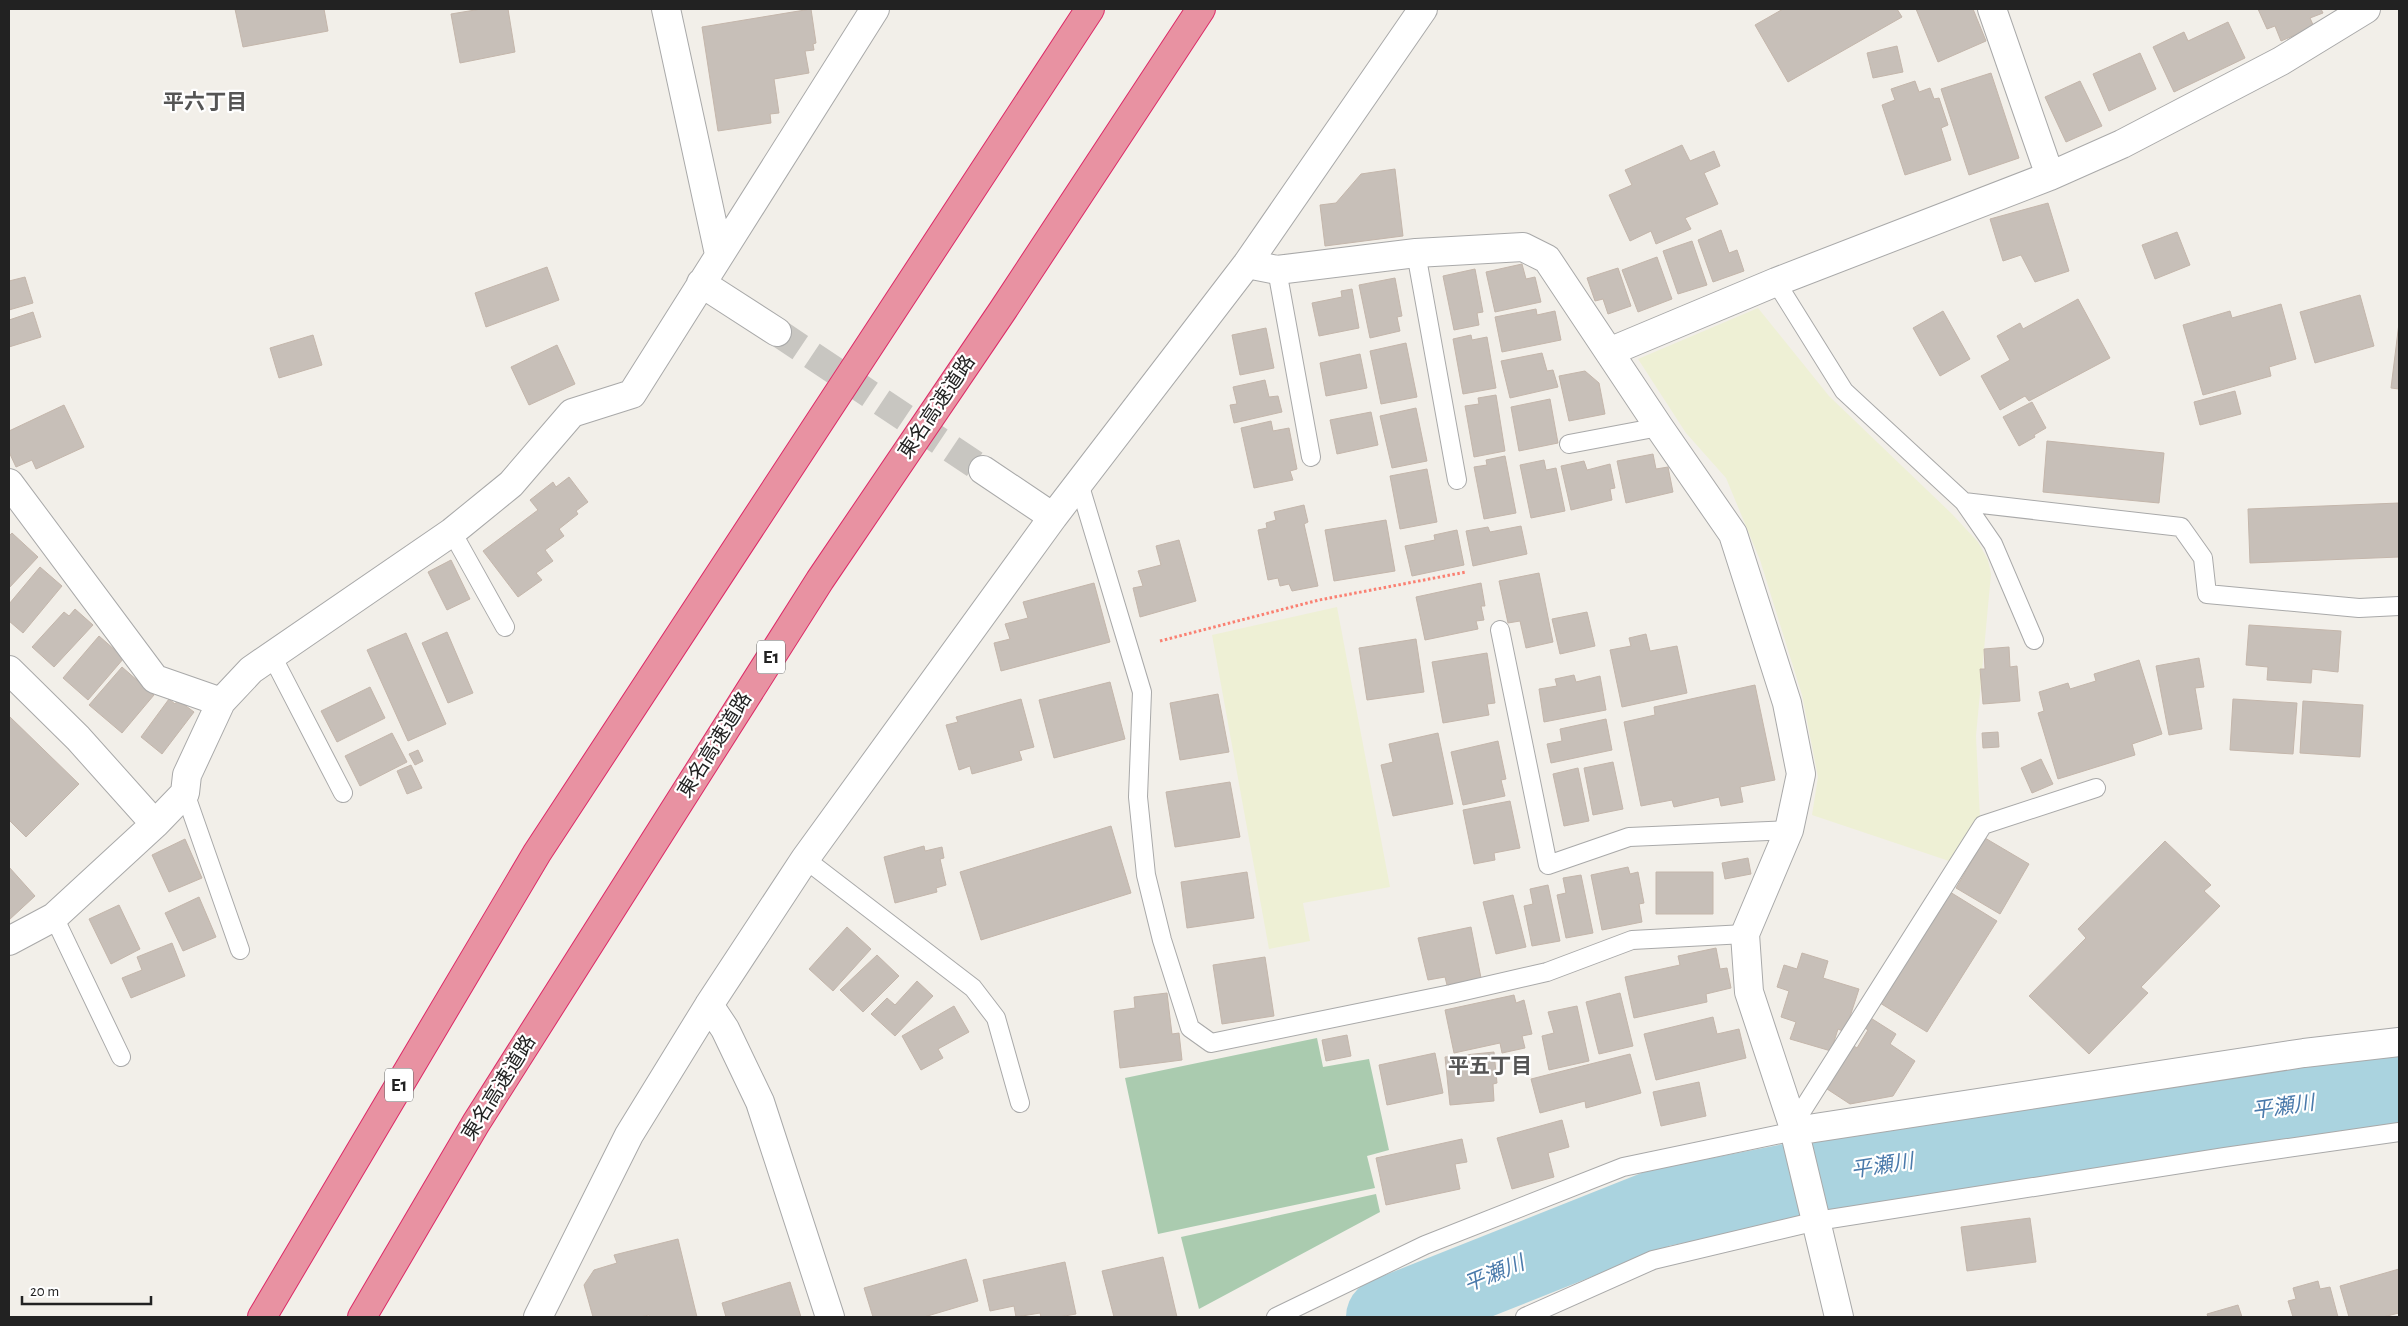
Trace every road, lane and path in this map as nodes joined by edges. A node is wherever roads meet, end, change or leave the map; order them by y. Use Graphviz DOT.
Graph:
graph roads {
  1 [pos="666,9"];
  2 [pos="875,9"];
  3 [pos="1090,9"];
  4 [pos="1201,9"];
  5 [pos="1423,9"];
  6 [pos="1992,9"];
  7 [pos="2360,10"];
  8 [pos="2050,176"];
  9 [pos="1416,253"];
  10 [pos="719,254"];
  11 [pos="1247,264"];
  12 [pos="1276,270"];
  13 [pos="1776,282"];
  14 [pos="701,283"];
  15 [pos="777,332"];
  16 [pos="1609,352"];
  17 [pos="1659,427"];
  18 [pos="1569,444"];
  19 [pos="1311,457"];
  20 [pos="983,470"];
  21 [pos="1457,480"];
  22 [pos="1079,482"];
  23 [pos="9,483"];
  24 [pos="1964,502"];
  25 [pos="1053,517"];
  26 [pos="452,532"];
  27 [pos="1466,572"];
  28 [pos="2399,606"];
  29 [pos="505,626"];
  30 [pos="1500,630"];
  31 [pos="2034,640"];
  32 [pos="1130,649"];
  33 [pos="271,654"];
  34 [pos="9,670"];
  35 [pos="221,702"];
  36 [pos="2096,788"];
  37 [pos="185,793"];
  38 [pos="343,793"];
  39 [pos="155,824"];
  40 [pos="1789,830"];
  41 [pos="805,858"];
  42 [pos="54,917"];
  43 [pos="1746,934"];
  44 [pos="9,941"];
  45 [pos="240,950"];
  46 [pos="709,1005"];
  47 [pos="2399,1042"];
  48 [pos="121,1057"];
  49 [pos="1020,1103"];
  50 [pos="1794,1128"];
  51 [pos="2399,1132"];
  52 [pos="1817,1221"];
  53 [pos="262,1317"];
  54 [pos="362,1317"];
  55 [pos="538,1317"];
  56 [pos="830,1317"];
  57 [pos="1276,1317"];
  58 [pos="1525,1317"];
  59 [pos="1840,1317"];
  1 -- 10 [label="street"];
  2 -- 10 [label="street"];
  3 -- 53 [label="highway, E1"];
  4 -- 54 [label="highway, 東名高速道路 / E1"];
  5 -- 11 [label="street"];
  6 -- 8 [label="street"];
  7 -- 8 [label="street"];
  8 -- 13 [label="street"];
  9 -- 12 [label="street"];
  9 -- 16 [label="street"];
  9 -- 21 [label="lane"];
  10 -- 14 [label="street"];
  11 -- 12 [label="street"];
  11 -- 22 [label="street"];
  12 -- 19 [label="lane"];
  13 -- 16 [label="street"];
  13 -- 24 [label="lane"];
  14 -- 15 [label="street"];
  14 -- 26 [label="street"];
  16 -- 17 [label="street"];
  17 -- 18 [label="lane"];
  17 -- 40 [label="street"];
  20 -- 25 [label="street"];
  22 -- 25 [label="street"];
  22 -- 32 [label="lane"];
  23 -- 35 [label="street"];
  24 -- 28 [label="lane"];
  24 -- 31 [label="lane"];
  25 -- 41 [label="street"];
  26 -- 29 [label="lane"];
  26 -- 33 [label="street"];
  27 -- 32 [label="path"];
  30 -- 40 [label="lane"];
  32 -- 43 [label="lane"];
  33 -- 35 [label="street"];
  33 -- 38 [label="lane"];
  34 -- 39 [label="street"];
  35 -- 37 [label="street"];
  36 -- 50 [label="lane"];
  37 -- 39 [label="street"];
  37 -- 45 [label="lane"];
  39 -- 42 [label="street"];
  40 -- 43 [label="street"];
  41 -- 46 [label="street"];
  41 -- 49 [label="lane"];
  42 -- 44 [label="street"];
  42 -- 48 [label="lane"];
  43 -- 50 [label="street"];
  46 -- 55 [label="street"];
  46 -- 56 [label="street"];
  47 -- 50 [label="street"];
  50 -- 52 [label="street"];
  50 -- 57 [label="lane"];
  51 -- 52 [label="lane"];
  52 -- 58 [label="lane"];
  52 -- 59 [label="street"];
}
